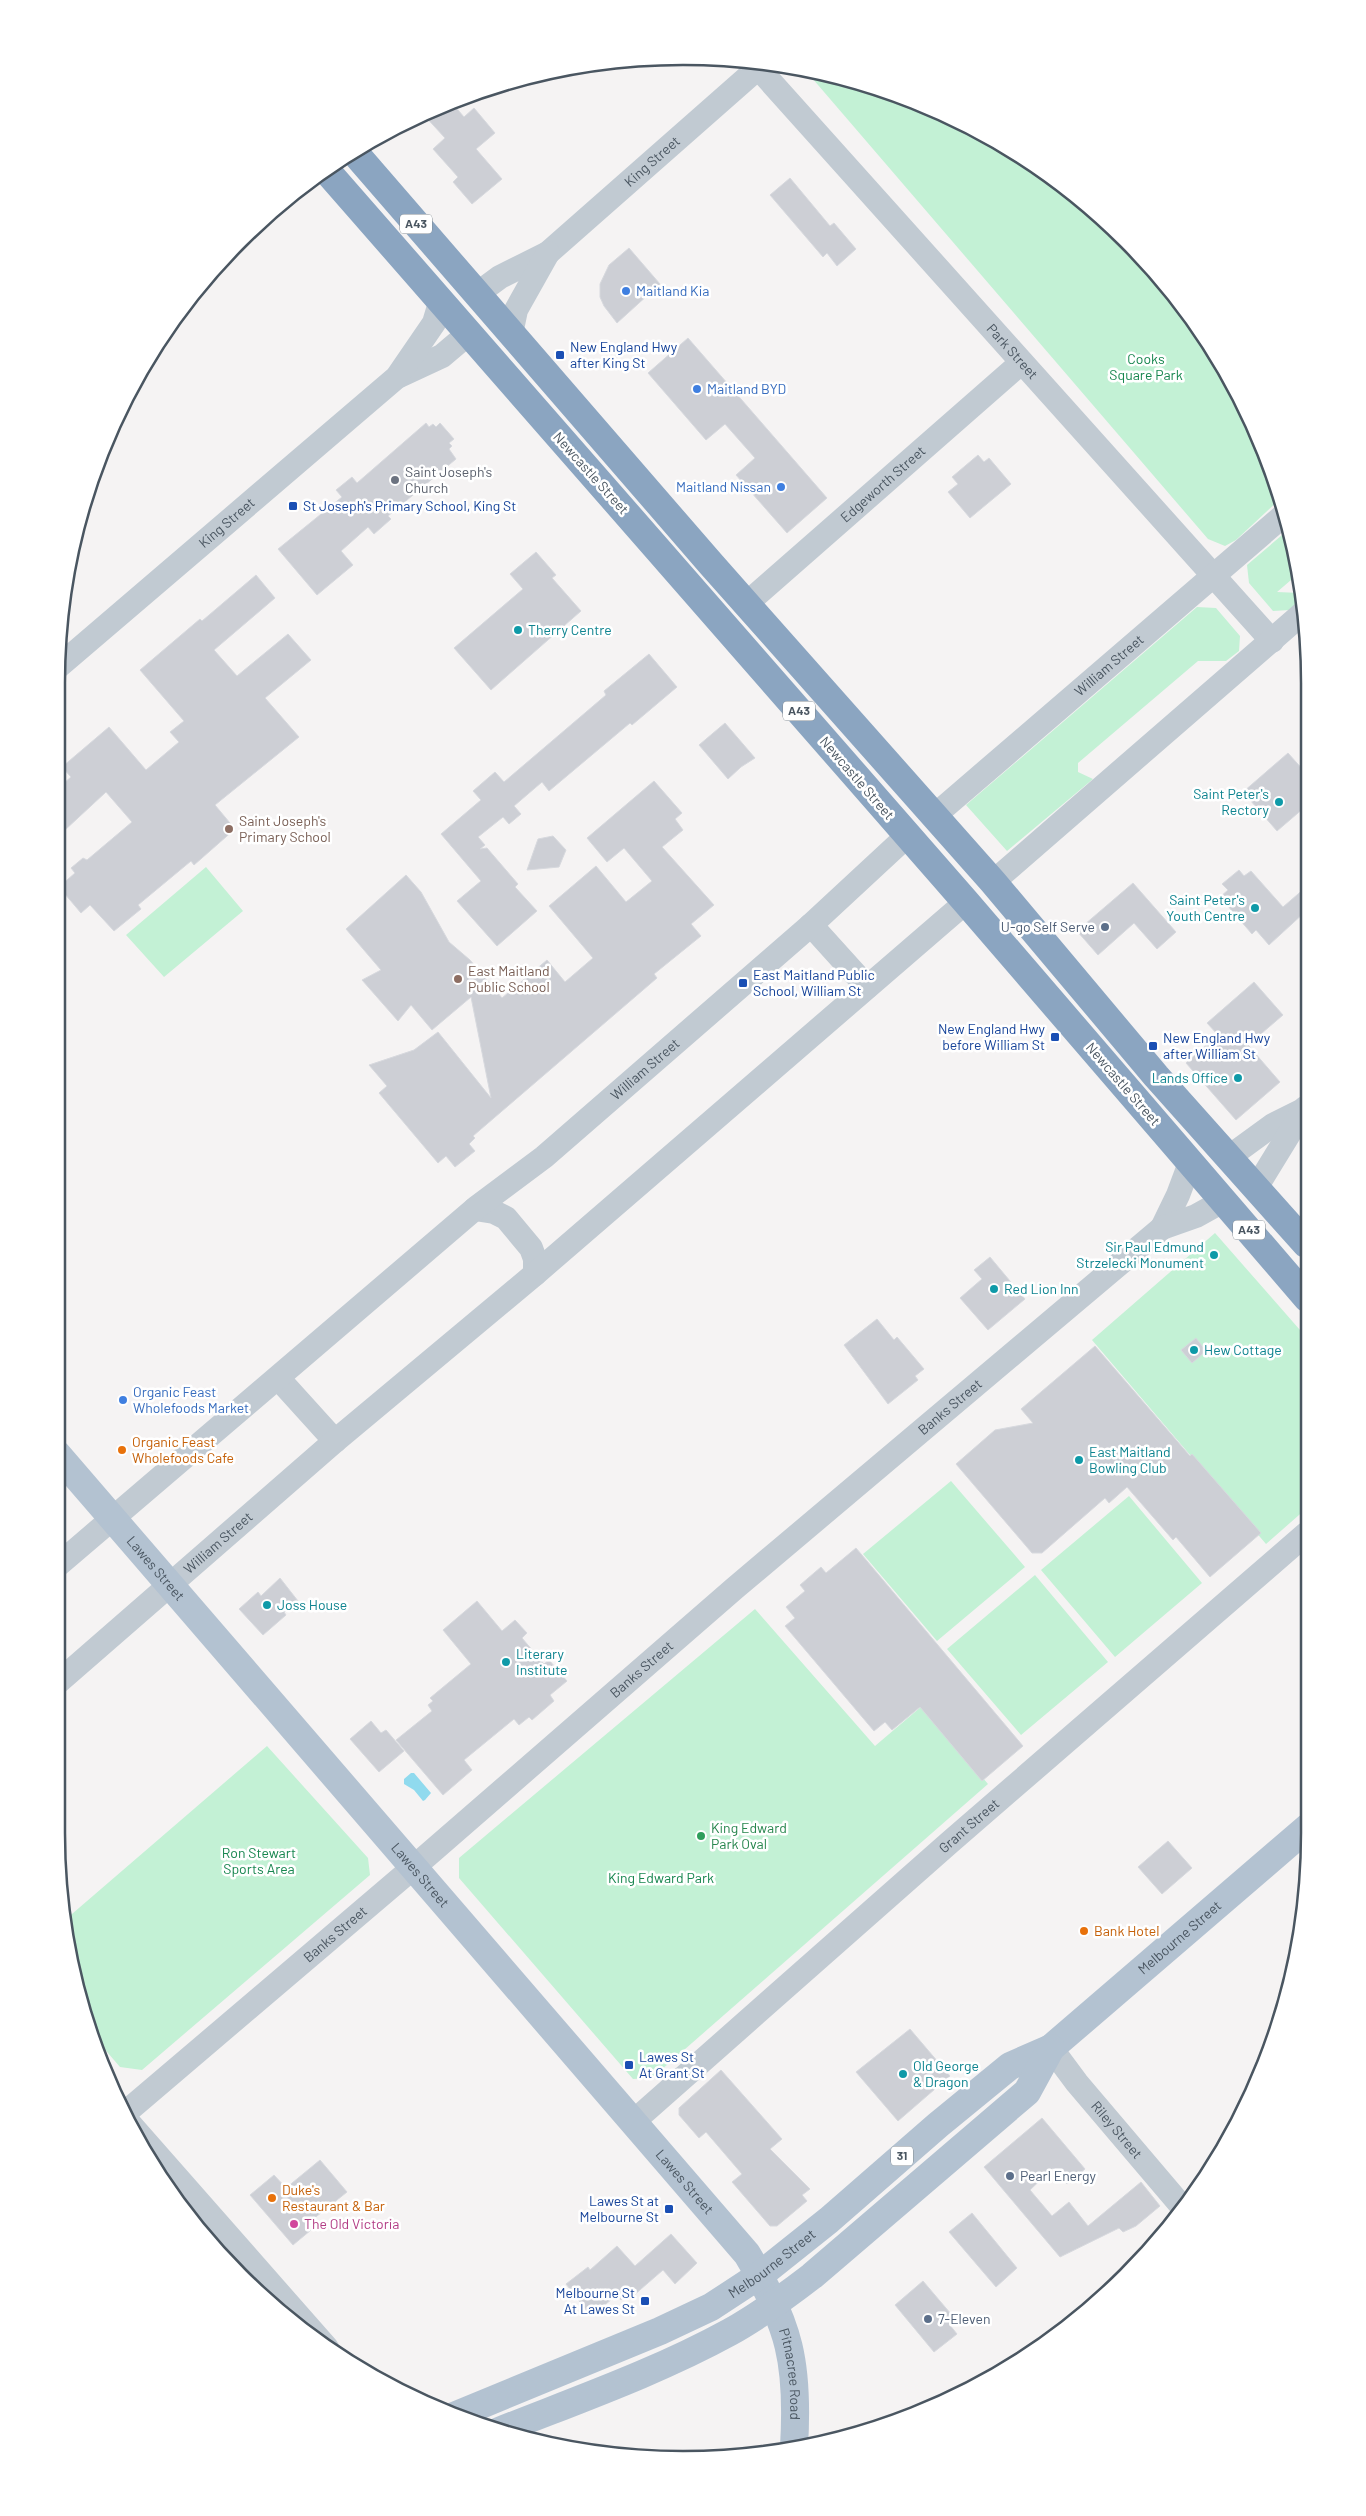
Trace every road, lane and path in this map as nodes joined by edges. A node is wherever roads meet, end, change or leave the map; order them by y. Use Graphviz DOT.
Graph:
graph roads {
  1 [pos="751,69"];
  2 [pos="759,70"];
  3 [pos="359,157"];
  4 [pos="331,176"];
  5 [pos="429,239"];
  6 [pos="548,254"];
  7 [pos="478,294"];
  8 [pos="440,303"];
  9 [pos="468,334"];
  10 [pos="511,334"];
  11 [pos="1021,363"];
  12 [pos="397,377"];
  13 [pos="516,388"];
  14 [pos="1279,519"];
  15 [pos="1215,576"];
  16 [pos="746,604"];
  17 [pos="1298,618"];
  18 [pos="1272,641"];
  19 [pos="66,661"];
  20 [pos="934,816"];
  21 [pos="907,836"];
  22 [pos="993,882"];
  23 [pos="966,902"];
  24 [pos="811,925"];
  25 [pos="866,987"];
  26 [pos="1301,1111"];
  27 [pos="1301,1116"];
  28 [pos="1229,1157"];
  29 [pos="1190,1163"];
  30 [pos="1256,1188"];
  31 [pos="1223,1201"];
  32 [pos="475,1209"];
  33 [pos="1162,1228"];
  34 [pos="1301,1238"];
  35 [pos="535,1274"];
  36 [pos="1301,1291"];
  37 [pos="278,1378"];
  38 [pos="335,1442"];
  39 [pos="65,1463"];
  40 [pos="112,1519"];
  41 [pos="1301,1538"];
  42 [pos="65,1558"];
  43 [pos="169,1585"];
  44 [pos="65,1676"];
  45 [pos="1301,1833"];
  46 [pos="414,1867"];
  47 [pos="1051,2048"];
  48 [pos="130,2108"];
  49 [pos="633,2122"];
  50 [pos="153,2150"];
  51 [pos="1178,2202"];
  52 [pos="760,2275"];
  53 [pos="776,2304"];
  54 [pos="300,2317"];
  55 [pos="466,2411"];
  56 [pos="511,2426"];
  57 [pos="794,2441"];
  1 -- 6 [label="street, King Street"];
  2 -- 11 [label="street, Park Street"];
  3 -- 5 [label="highway, A43"];
  4 -- 8 [label="highway, Newcastle Street / A43"];
  5 -- 7 [label="highway, A43"];
  5 -- 9 [label="highway"];
  6 -- 7 [label="street, King Street"];
  6 -- 10 [label="street, King Street"];
  7 -- 10 [label="highway, A43"];
  7 -- 13 [label="highway"];
  8 -- 9 [label="highway, Newcastle Street / A43"];
  8 -- 12 [label="street, King Street"];
  9 -- 12 [label="street, King Street"];
  9 -- 13 [label="highway, Newcastle Street / A43"];
  10 -- 16 [label="highway, A43"];
  11 -- 15 [label="street, Park Street"];
  11 -- 16 [label="street, Edgeworth Street"];
  12 -- 19 [label="street, King Street"];
  13 -- 21 [label="highway, Newcastle Street / A43"];
  14 -- 15 [label="street, William Street"];
  15 -- 18 [label="street, Park Street"];
  15 -- 20 [label="street, William Street"];
  16 -- 20 [label="highway, A43"];
  17 -- 18 [label="street"];
  18 -- 22 [label="street"];
  20 -- 22 [label="highway, A43"];
  21 -- 23 [label="highway, Newcastle Street / A43"];
  21 -- 24 [label="street, William Street"];
  22 -- 28 [label="highway, A43"];
  23 -- 25 [label="street, William Street"];
  23 -- 29 [label="highway, Newcastle Street / A43"];
  24 -- 25 [label="street"];
  24 -- 32 [label="street, William Street"];
  25 -- 35 [label="street, William Street"];
  26 -- 28 [label="street"];
  27 -- 30 [label="street"];
  28 -- 30 [label="highway, A43"];
  28 -- 31 [label="highway"];
  29 -- 31 [label="highway, Newcastle Street / A43"];
  29 -- 33 [label="street, Banks Street"];
  30 -- 34 [label="highway, A43"];
  31 -- 33 [label="street, Banks Street"];
  31 -- 36 [label="highway, Newcastle Street / A43"];
  32 -- 35 [label="street"];
  32 -- 37 [label="street, William Street"];
  33 -- 46 [label="street, Banks Street"];
  35 -- 38 [label="street, William Street"];
  37 -- 38 [label="street"];
  37 -- 40 [label="street, William Street"];
  38 -- 43 [label="street, William Street"];
  39 -- 40 [label="main road, Lawes Street"];
  40 -- 42 [label="street, William Street"];
  40 -- 43 [label="main road, Lawes Street"];
  41 -- 49 [label="street, Grant Street"];
  43 -- 44 [label="street, William Street"];
  43 -- 46 [label="main road, Lawes Street"];
  45 -- 47 [label="main road, Melbourne Street / 31"];
  46 -- 48 [label="street, Banks Street"];
  46 -- 49 [label="main road, Lawes Street"];
  47 -- 51 [label="street, Riley Street"];
  47 -- 52 [label="main road, Melbourne Street / 31"];
  47 -- 53 [label="main road, Melbourne Street / 31"];
  49 -- 52 [label="main road, Lawes Street"];
  50 -- 54 [label="street"];
  52 -- 53 [label="main road, Lawes Street"];
  52 -- 55 [label="main road, Melbourne Street / 31"];
  53 -- 56 [label="main road, Melbourne Street / 31"];
  53 -- 57 [label="main road, Pitnacree Road"];
}
